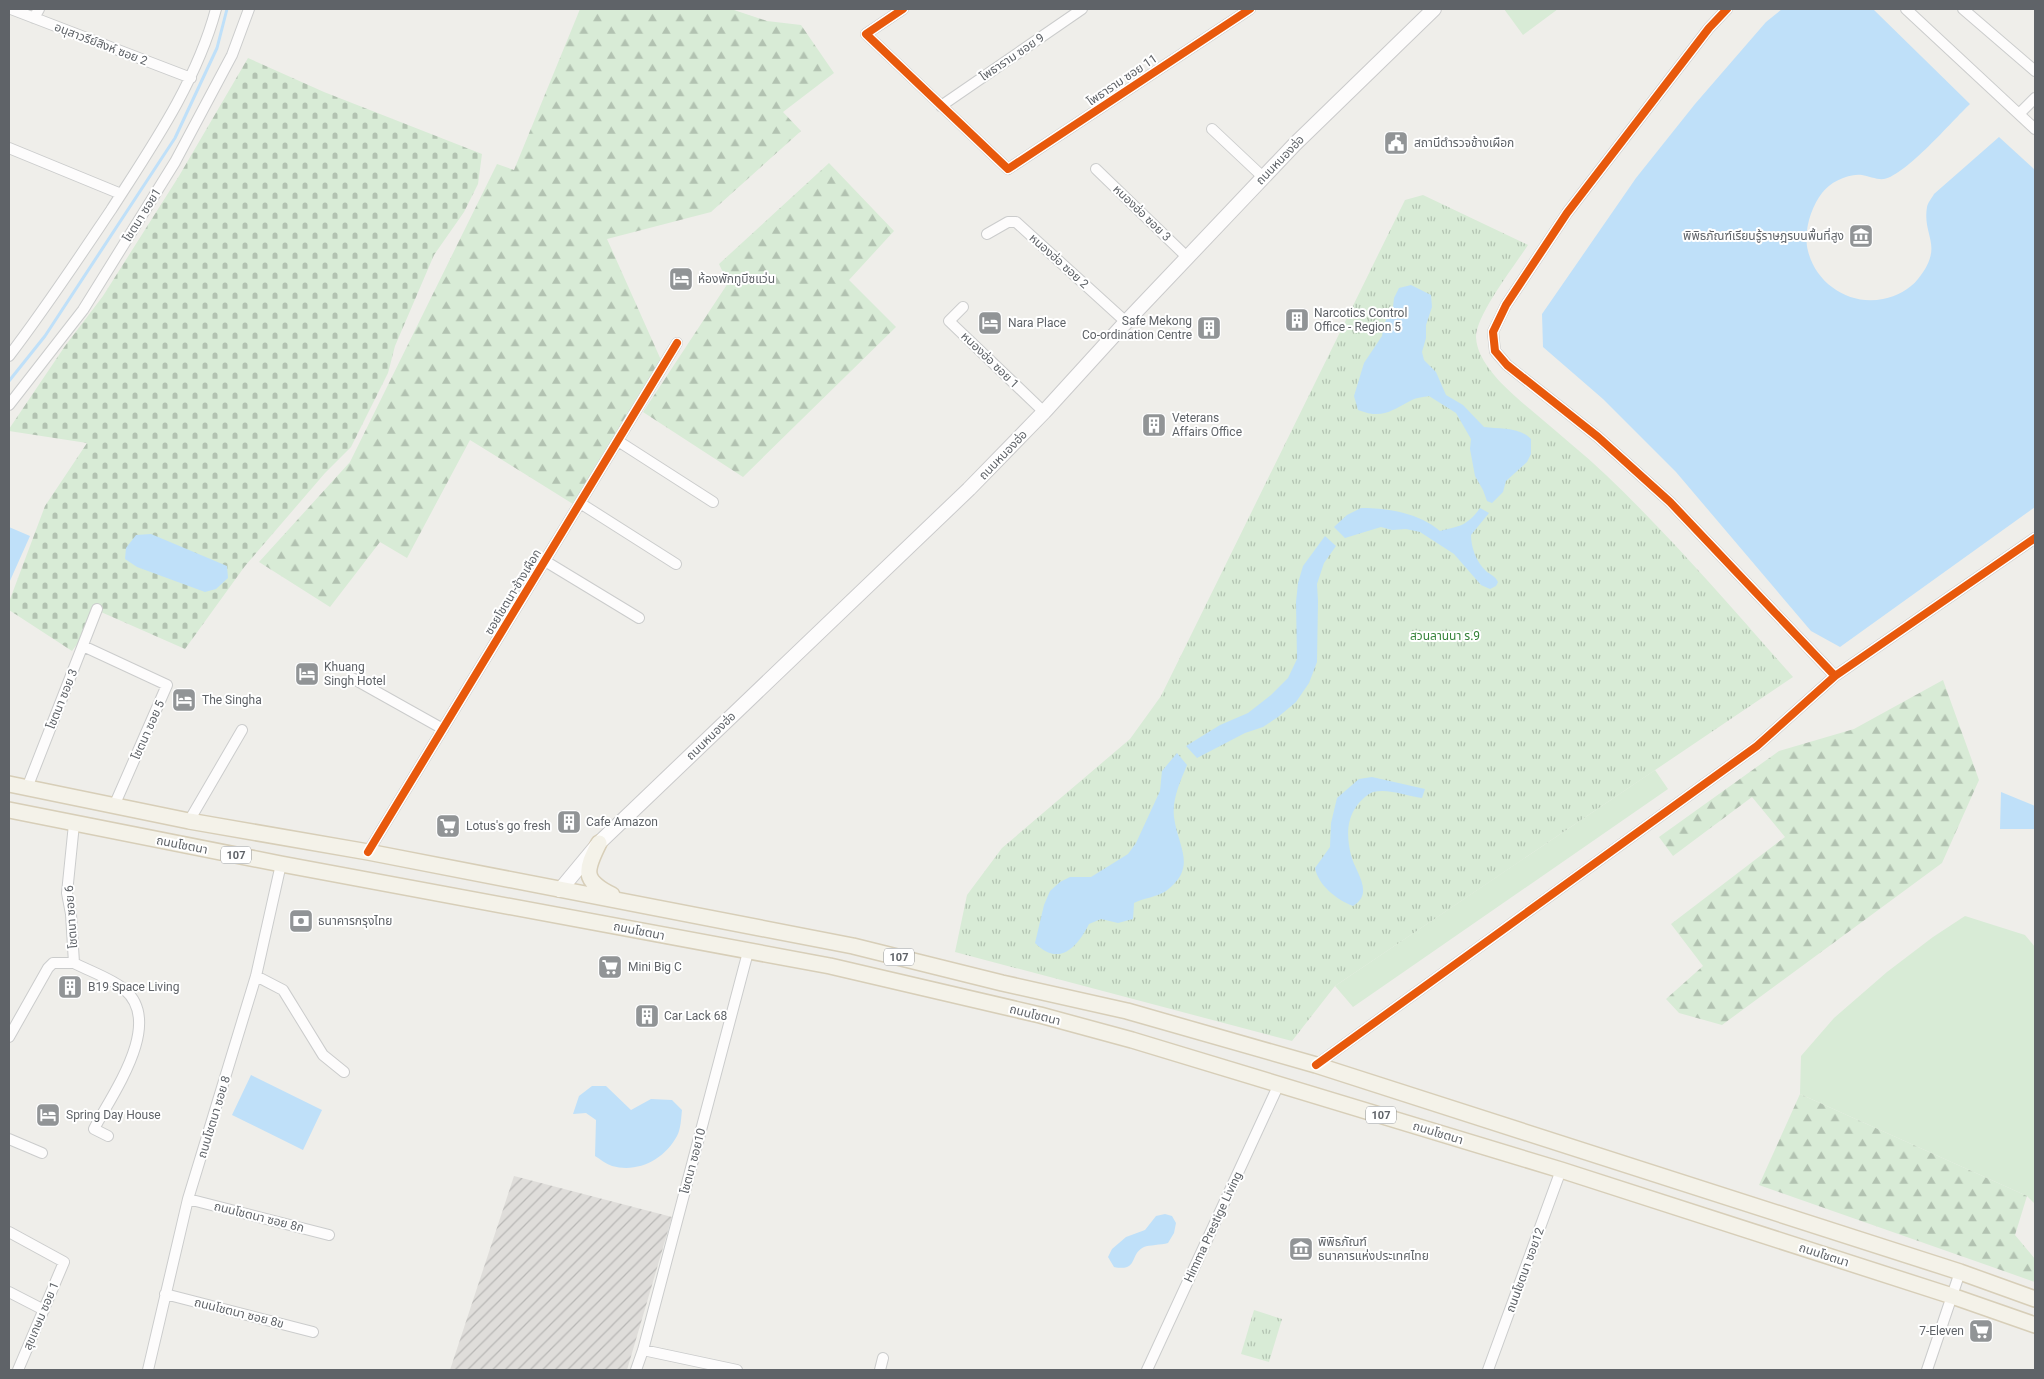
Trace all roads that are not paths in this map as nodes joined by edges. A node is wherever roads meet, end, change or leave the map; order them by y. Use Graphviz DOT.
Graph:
graph roads {
  1 [pos="11,9"];
  2 [pos="216,9"];
  3 [pos="249,9"];
  4 [pos="903,9"];
  5 [pos="1082,9"];
  6 [pos="1250,9"];
  7 [pos="1434,9"];
  8 [pos="1727,9"];
  9 [pos="1906,9"];
  10 [pos="1962,9"];
  11 [pos="37,13"];
  12 [pos="2035,71"];
  13 [pos="191,78"];
  14 [pos="2035,98"];
  15 [pos="941,106"];
  16 [pos="2019,114"];
  17 [pos="1212,129"];
  18 [pos="2035,129"];
  19 [pos="9,148"];
  20 [pos="1096,169"];
  21 [pos="1263,177"];
  22 [pos="121,194"];
  23 [pos="987,234"];
  24 [pos="1187,258"];
  25 [pos="963,307"];
  26 [pos="1126,322"];
  27 [pos="677,343"];
  28 [pos="9,356"];
  29 [pos="9,405"];
  30 [pos="1044,412"];
  31 [pos="618,441"];
  32 [pos="713,502"];
  33 [pos="580,503"];
  34 [pos="2035,538"];
  35 [pos="545,561"];
  36 [pos="676,564"];
  37 [pos="97,609"];
  38 [pos="639,618"];
  39 [pos="83,646"];
  40 [pos="1835,676"];
  41 [pos="352,678"];
  42 [pos="443,729"];
  43 [pos="242,730"];
  44 [pos="9,784"];
  45 [pos="27,788"];
  46 [pos="114,806"];
  47 [pos="9,810"];
  48 [pos="189,821"];
  49 [pos="74,824"];
  50 [pos="598,843"];
  51 [pos="368,852"];
  52 [pos="281,864"];
  53 [pos="560,890"];
  54 [pos="621,900"];
  55 [pos="556,916"];
  56 [pos="853,946"];
  57 [pos="748,952"];
  58 [pos="74,963"];
  59 [pos="847,970"];
  60 [pos="256,976"];
  61 [pos="9,1037"];
  62 [pos="1316,1065"];
  63 [pos="344,1072"];
  64 [pos="1279,1084"];
  65 [pos="108,1136"];
  66 [pos="9,1139"];
  67 [pos="42,1153"];
  68 [pos="1561,1170"];
  69 [pos="188,1199"];
  70 [pos="9,1232"];
  71 [pos="329,1235"];
  72 [pos="1960,1272"];
  73 [pos="9,1292"];
  74 [pos="165,1294"];
  75 [pos="1952,1296"];
  76 [pos="2035,1299"];
  77 [pos="44,1310"];
  78 [pos="2035,1325"];
  79 [pos="313,1332"];
  80 [pos="643,1350"];
  81 [pos="883,1358"];
  82 [pos="694,1366"];
  83 [pos="18,1370"];
  84 [pos="148,1370"];
  85 [pos="636,1370"];
  86 [pos="738,1370"];
  87 [pos="880,1370"];
  88 [pos="1147,1370"];
  89 [pos="1488,1370"];
  90 [pos="1927,1370"];
  1 -- 11 [label="street, อนุสาวรีย์สิงห์ ซอย 2"];
  2 -- 13 [label="street"];
  3 -- 29 [label="street, โชตนา ซอย1"];
  4 -- 15 [label="street"];
  5 -- 15 [label="street, โพธาราม ซอย 9"];
  6 -- 15 [label="street, โพธาราม ซอย 11"];
  7 -- 21 [label="main road, ถนนหนองฮ่อ"];
  8 -- 40 [label="street"];
  9 -- 16 [label="street"];
  10 -- 12 [label="street"];
  11 -- 13 [label="street, อนุสาวรีย์สิงห์ ซอย 2"];
  13 -- 22 [label="street"];
  14 -- 16 [label="street"];
  16 -- 18 [label="street"];
  17 -- 21 [label="street"];
  19 -- 22 [label="street"];
  20 -- 24 [label="street, หนองฮ่อ ซอย 3"];
  21 -- 24 [label="main road, ถนนหนองฮ่อ"];
  22 -- 28 [label="street"];
  23 -- 26 [label="street, หนองฮ่อ ซอย 2"];
  24 -- 26 [label="main road, ถนนหนองฮ่อ"];
  25 -- 30 [label="street, หนองฮ่อ ซอย 1"];
  26 -- 30 [label="main road, ถนนหนองฮ่อ"];
  27 -- 31 [label="street, ซอยโชตนา-ช้างเผือก"];
  30 -- 50 [label="main road, ถนนหนองฮ่อ"];
  31 -- 32 [label="street"];
  31 -- 33 [label="street, ซอยโชตนา-ช้างเผือก"];
  33 -- 35 [label="street, ซอยโชตนา-ช้างเผือก"];
  33 -- 36 [label="street"];
  34 -- 40 [label="street"];
  35 -- 38 [label="street"];
  35 -- 42 [label="street, ซอยโชตนา-ช้างเผือก"];
  37 -- 39 [label="street, โชตนา ซอย 3"];
  39 -- 45 [label="street, โชตนา ซอย 3"];
  39 -- 46 [label="street, โชตนา ซอย 5"];
  40 -- 62 [label="street"];
  41 -- 42 [label="street"];
  42 -- 51 [label="street, ซอยโชตนา-ช้างเผือก"];
  43 -- 48 [label="street"];
  44 -- 45 [label="main road, ถนนโชตนา / 107"];
  45 -- 46 [label="main road, ถนนโชตนา / 107"];
  46 -- 48 [label="main road, ถนนโชตนา / 107"];
  47 -- 49 [label="main road, ถนนโชตนา / 107"];
  48 -- 51 [label="main road, ถนนโชตนา / 107"];
  49 -- 52 [label="main road, ถนนโชตนา / 107"];
  49 -- 58 [label="street, โชตนา ซอย 6"];
  50 -- 53 [label="main road, ถนนหนองฮ่อ"];
  50 -- 54 [label="main road"];
  51 -- 53 [label="main road, ถนนโชตนา / 107"];
  52 -- 55 [label="main road, ถนนโชตนา / 107"];
  52 -- 60 [label="street, ถนนโชตนา ซอย 8"];
  53 -- 54 [label="main road, ถนนโชตนา / 107"];
  53 -- 55 [label="main road"];
  54 -- 56 [label="main road, ถนนโชตนา / 107"];
  55 -- 57 [label="main road, ถนนโชตนา / 107"];
  56 -- 59 [label="main road"];
  56 -- 62 [label="main road, ถนนโชตนา / 107"];
  57 -- 59 [label="main road, ถนนโชตนา / 107"];
  57 -- 80 [label="street, โชตนา ซอย10"];
  58 -- 61 [label="street, โชตนา ซอย 6"];
  58 -- 65 [label="street"];
  59 -- 64 [label="main road, ถนนโชตนา / 107"];
  60 -- 63 [label="street"];
  60 -- 69 [label="street, ถนนโชตนา ซอย 8"];
  62 -- 72 [label="main road, ถนนโชตนา / 107"];
  64 -- 68 [label="main road, ถนนโชตนา / 107"];
  64 -- 88 [label="street, Himma Prestige Living"];
  66 -- 67 [label="street"];
  68 -- 75 [label="main road, ถนนโชตนา / 107"];
  68 -- 89 [label="street, ถนนโชตนา ซอย12"];
  69 -- 71 [label="street, ถนนโชตนา ซอย 8ก"];
  69 -- 74 [label="street, ถนนโชตนา ซอย 8"];
  70 -- 77 [label="street, สุขเกษม ซอย 1"];
  72 -- 75 [label="street"];
  72 -- 76 [label="main road, ถนนโชตนา / 107"];
  73 -- 77 [label="street"];
  74 -- 79 [label="street, ถนนโชตนา ซอย 8ข"];
  74 -- 84 [label="street, ถนนโชตนา ซอย 8"];
  75 -- 78 [label="main road, ถนนโชตนา / 107"];
  75 -- 90 [label="street"];
  77 -- 83 [label="street, สุขเกษม ซอย 1"];
  80 -- 82 [label="street"];
  80 -- 85 [label="street, โชตนา ซอย10"];
  81 -- 87 [label="street"];
  82 -- 86 [label="street"];
}
